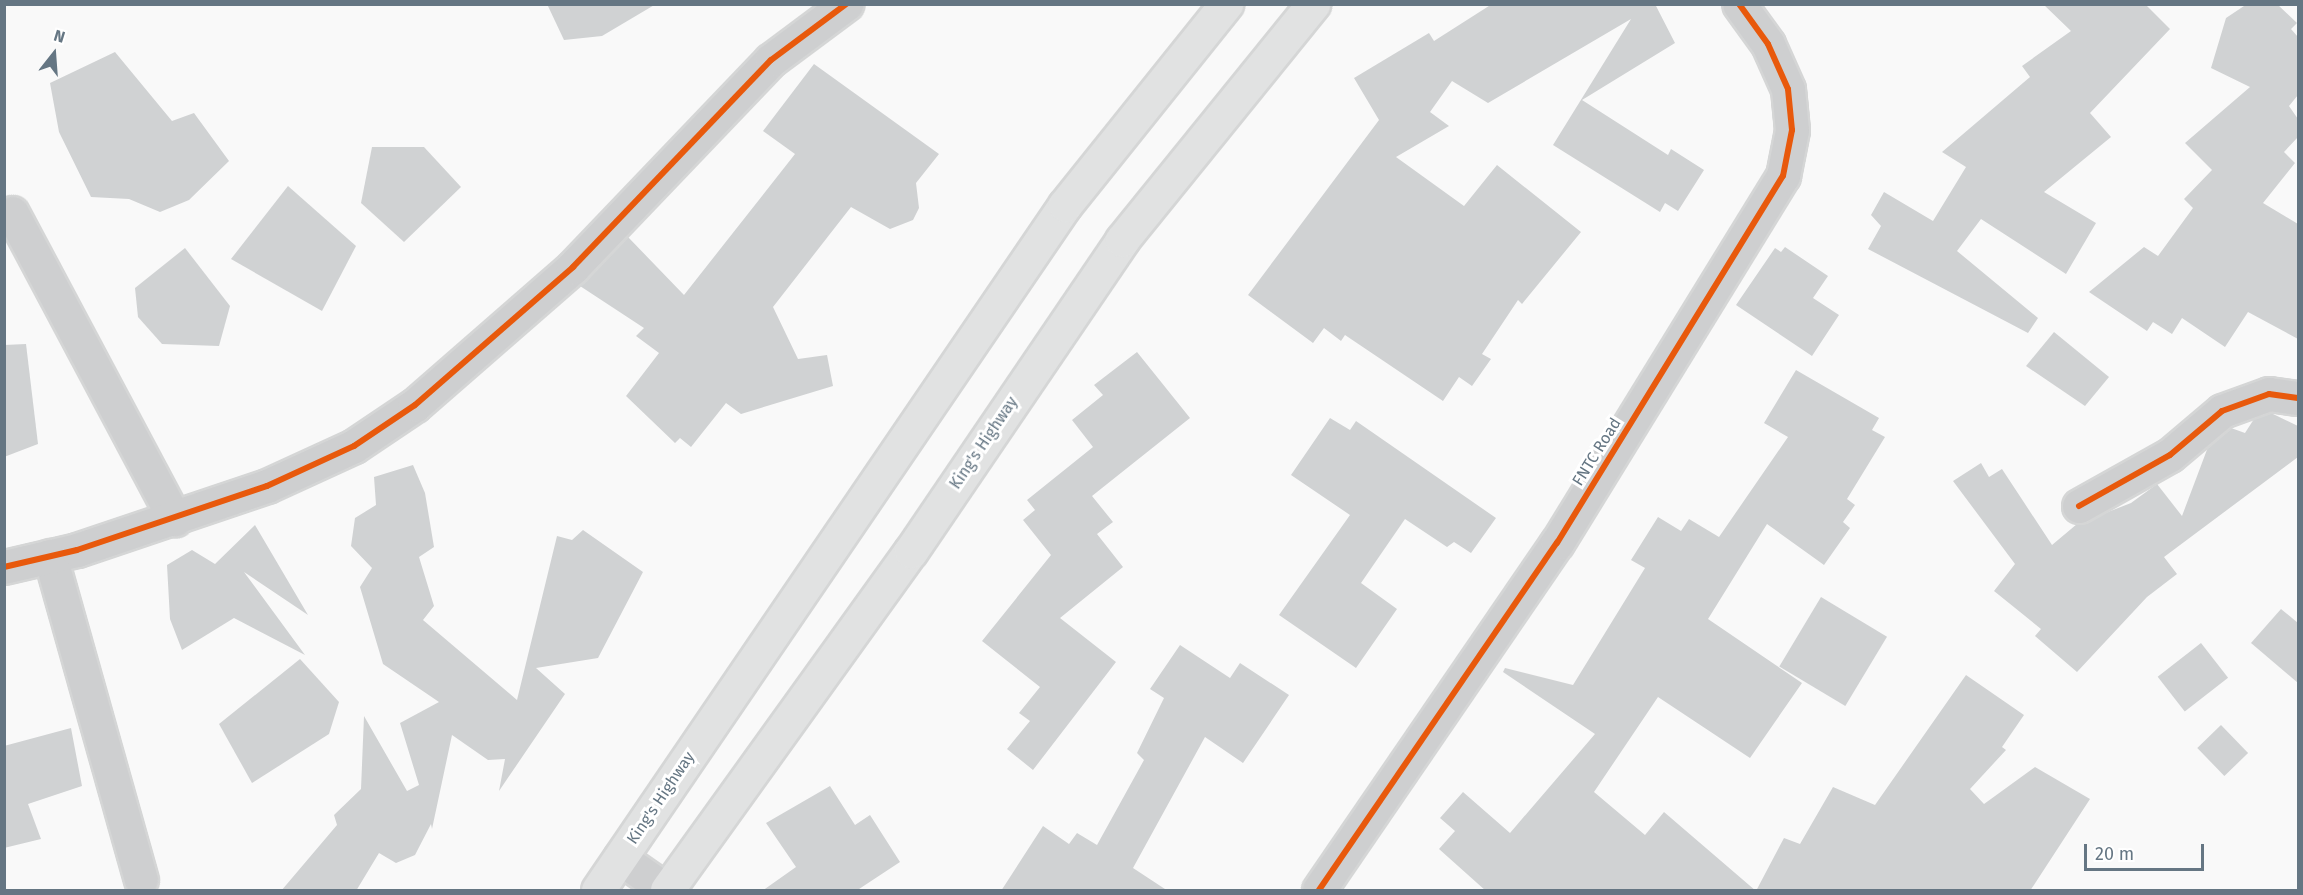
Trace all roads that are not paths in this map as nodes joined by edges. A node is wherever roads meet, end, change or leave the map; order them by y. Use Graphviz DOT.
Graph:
graph roads {
  1 [pos="846,4"];
  2 [pos="1226,4"];
  3 [pos="1313,4"];
  4 [pos="1739,4"];
  5 [pos="12,213"];
  6 [pos="2298,398"];
  7 [pos="2079,506"];
  8 [pos="175,519"];
  9 [pos="50,556"];
  10 [pos="4,567"];
  11 [pos="620,858"];
  12 [pos="141,879"];
  13 [pos="598,891"];
  14 [pos="666,891"];
  15 [pos="1319,891"];
  1 -- 8 [label="street"];
  2 -- 11 [label="highway, King's Highway"];
  3 -- 14 [label="highway, King's Highway"];
  4 -- 15 [label="street, FNTC Road"];
  5 -- 8 [label="street"];
  6 -- 7 [label="street"];
  8 -- 9 [label="street"];
  9 -- 10 [label="street"];
  9 -- 12 [label="street"];
  11 -- 13 [label="highway, King's Highway"];
  11 -- 14 [label="street"];
}
